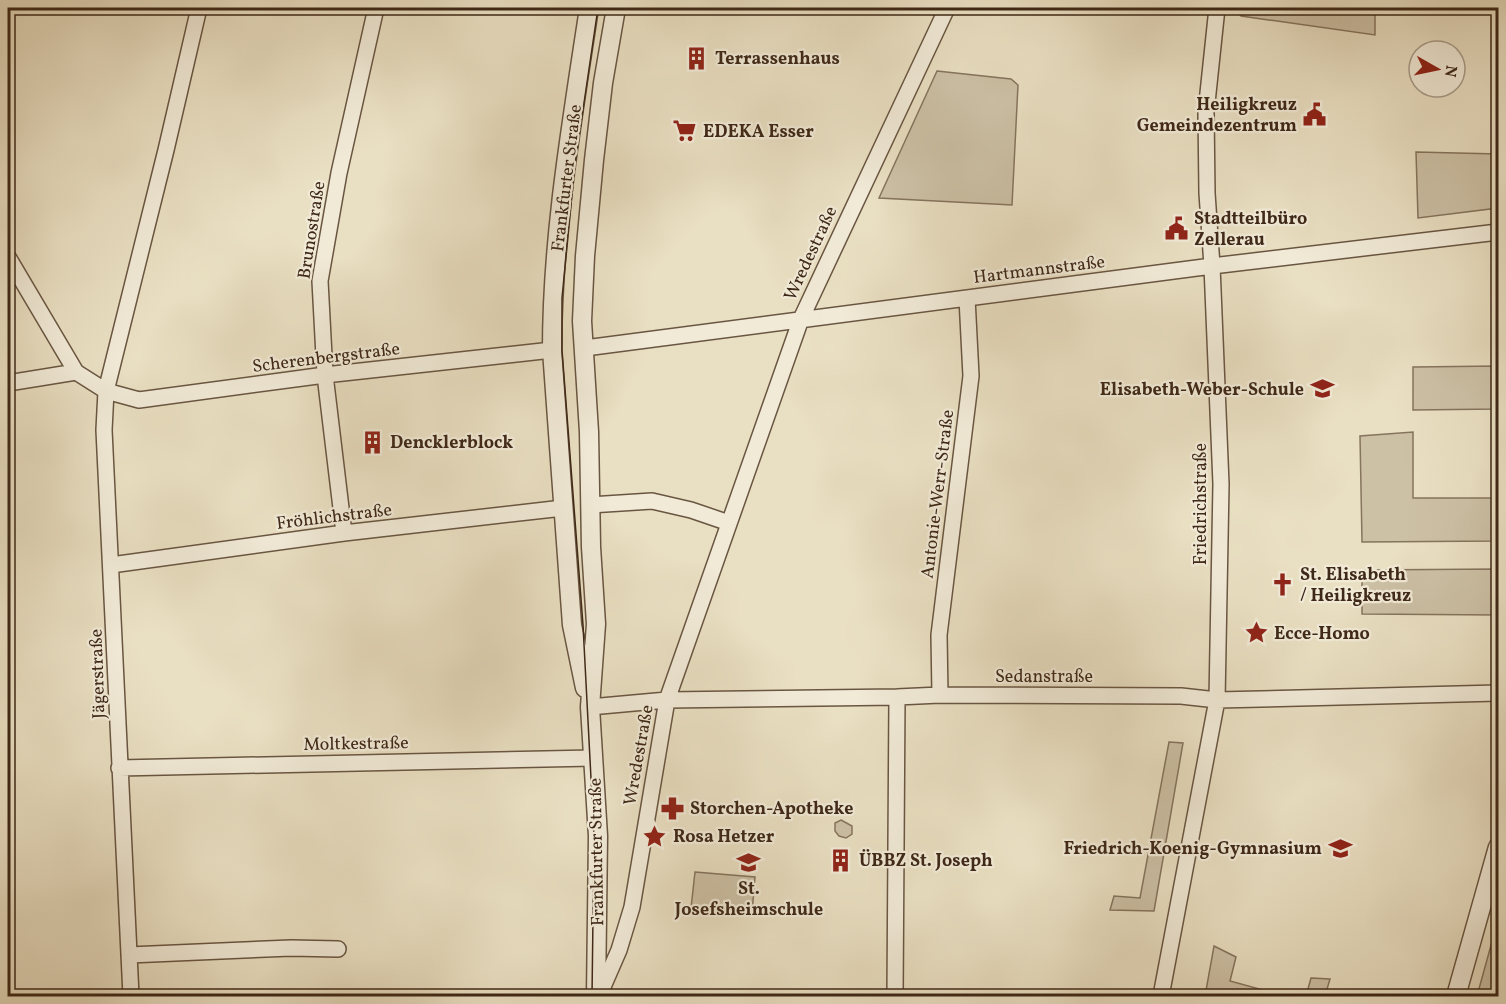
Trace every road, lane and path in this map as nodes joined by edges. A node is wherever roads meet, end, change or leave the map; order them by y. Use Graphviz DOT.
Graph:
graph roads {
  1 [pos="199,8"];
  2 [pos="376,8"];
  3 [pos="589,8"];
  4 [pos="616,8"];
  5 [pos="947,8"];
  6 [pos="1217,8"];
  7 [pos="1498,232"];
  8 [pos="8,257"];
  9 [pos="1212,266"];
  10 [pos="967,298"];
  11 [pos="801,319"];
  12 [pos="585,348"];
  13 [pos="552,350"];
  14 [pos="76,372"];
  15 [pos="325,375"];
  16 [pos="8,383"];
  17 [pos="106,391"];
  18 [pos="590,505"];
  19 [pos="563,508"];
  20 [pos="729,523"];
  21 [pos="344,533"];
  22 [pos="111,565"];
  23 [pos="1498,693"];
  24 [pos="940,695"];
  25 [pos="897,697"];
  26 [pos="667,700"];
  27 [pos="1217,700"];
  28 [pos="590,707"];
  29 [pos="593,758"];
  30 [pos="119,768"];
  31 [pos="1498,848"];
  32 [pos="1495,873"];
  33 [pos="338,949"];
  34 [pos="129,955"];
  35 [pos="131,996"];
  36 [pos="598,996"];
  37 [pos="895,996"];
  38 [pos="1161,996"];
  39 [pos="1456,996"];
  1 -- 17 [label="street, Jägerstraße"];
  2 -- 15 [label="street, Brunostraße"];
  3 -- 13 [label="street, Frankfurter Straße"];
  4 -- 12 [label="street, Frankfurter Straße"];
  5 -- 11 [label="street, Wredestraße"];
  6 -- 9 [label="street, Friedrichstraße"];
  7 -- 9 [label="street, Hartmannstraße"];
  8 -- 14 [label="street"];
  9 -- 10 [label="street, Hartmannstraße"];
  9 -- 27 [label="street, Friedrichstraße"];
  10 -- 11 [label="street, Hartmannstraße"];
  10 -- 24 [label="street, Antonie-Werr-Straße"];
  11 -- 12 [label="street, Hartmannstraße"];
  11 -- 20 [label="street, Wredestraße"];
  12 -- 13 [label="street"];
  12 -- 18 [label="street, Frankfurter Straße"];
  13 -- 15 [label="street, Scherenbergstraße"];
  13 -- 19 [label="street, Frankfurter Straße"];
  14 -- 16 [label="street"];
  14 -- 17 [label="street, Scherenbergstraße"];
  15 -- 17 [label="street, Scherenbergstraße"];
  15 -- 21 [label="street, Brunostraße"];
  17 -- 22 [label="street, Jägerstraße"];
  18 -- 19 [label="street"];
  18 -- 20 [label="street"];
  18 -- 28 [label="street, Frankfurter Straße"];
  19 -- 21 [label="street, Fröhlichstraße"];
  19 -- 28 [label="street, Frankfurter Straße"];
  20 -- 26 [label="street, Wredestraße"];
  21 -- 22 [label="street, Fröhlichstraße"];
  22 -- 30 [label="street, Jägerstraße"];
  23 -- 27 [label="street, Sedanstraße"];
  24 -- 25 [label="street, Sedanstraße"];
  24 -- 27 [label="street, Sedanstraße"];
  25 -- 26 [label="street, Sedanstraße"];
  25 -- 37 [label="street"];
  26 -- 28 [label="street, Sedanstraße"];
  26 -- 36 [label="street, Wredestraße"];
  27 -- 38 [label="street, Friedrichstraße"];
  28 -- 29 [label="street, Frankfurter Straße"];
  29 -- 30 [label="street, Moltkestraße"];
  29 -- 36 [label="street, Frankfurter Straße"];
  30 -- 34 [label="street, Jägerstraße"];
  31 -- 32 [label="street"];
  32 -- 39 [label="street"];
  33 -- 34 [label="street"];
  34 -- 35 [label="street, Jägerstraße"];
}
